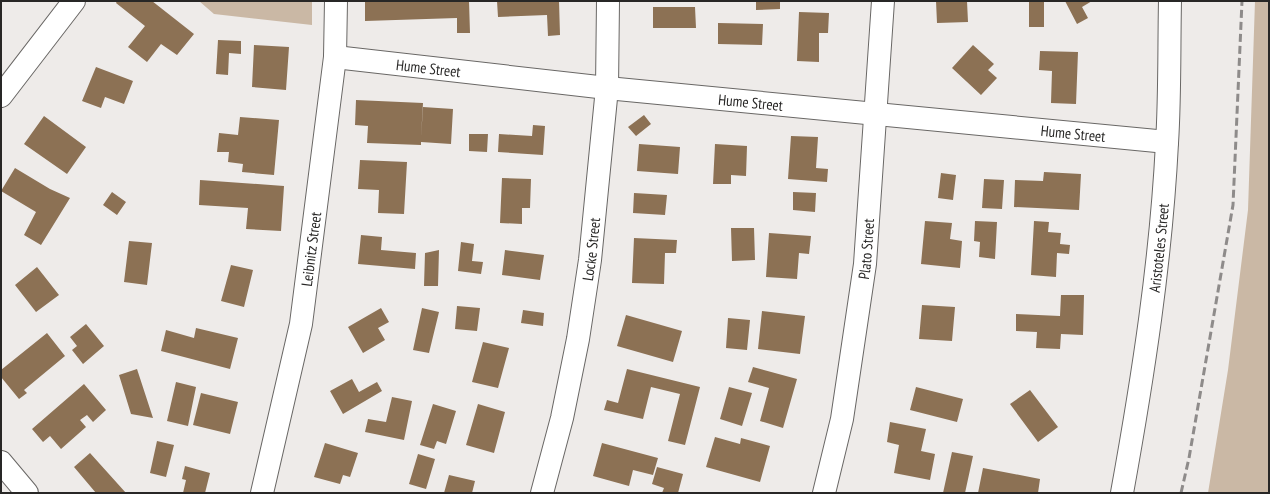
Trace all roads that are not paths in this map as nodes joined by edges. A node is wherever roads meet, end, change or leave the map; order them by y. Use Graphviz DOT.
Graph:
graph roads {
  1 [pos="74,1"];
  2 [pos="336,1"];
  3 [pos="608,1"];
  4 [pos="883,1"];
  5 [pos="1170,1"];
  6 [pos="335,57"];
  7 [pos="607,88"];
  8 [pos="1,96"];
  9 [pos="875,115"];
  10 [pos="1167,142"];
  11 [pos="1,462"];
  12 [pos="27,493"];
  13 [pos="262,493"];
  14 [pos="542,493"];
  15 [pos="824,493"];
  16 [pos="1122,493"];
  1 -- 8 [label="street"];
  2 -- 6 [label="street, Leibnitz Street"];
  3 -- 7 [label="street, Locke Street"];
  4 -- 9 [label="street, Plato Street"];
  5 -- 10 [label="street, Aristoteles Street"];
  6 -- 7 [label="street, Hume Street"];
  6 -- 13 [label="street, Leibnitz Street"];
  7 -- 9 [label="street, Hume Street"];
  7 -- 14 [label="street, Locke Street"];
  9 -- 10 [label="street, Hume Street"];
  9 -- 15 [label="street, Plato Street"];
  10 -- 16 [label="street, Aristoteles Street"];
  11 -- 12 [label="street"];
}
